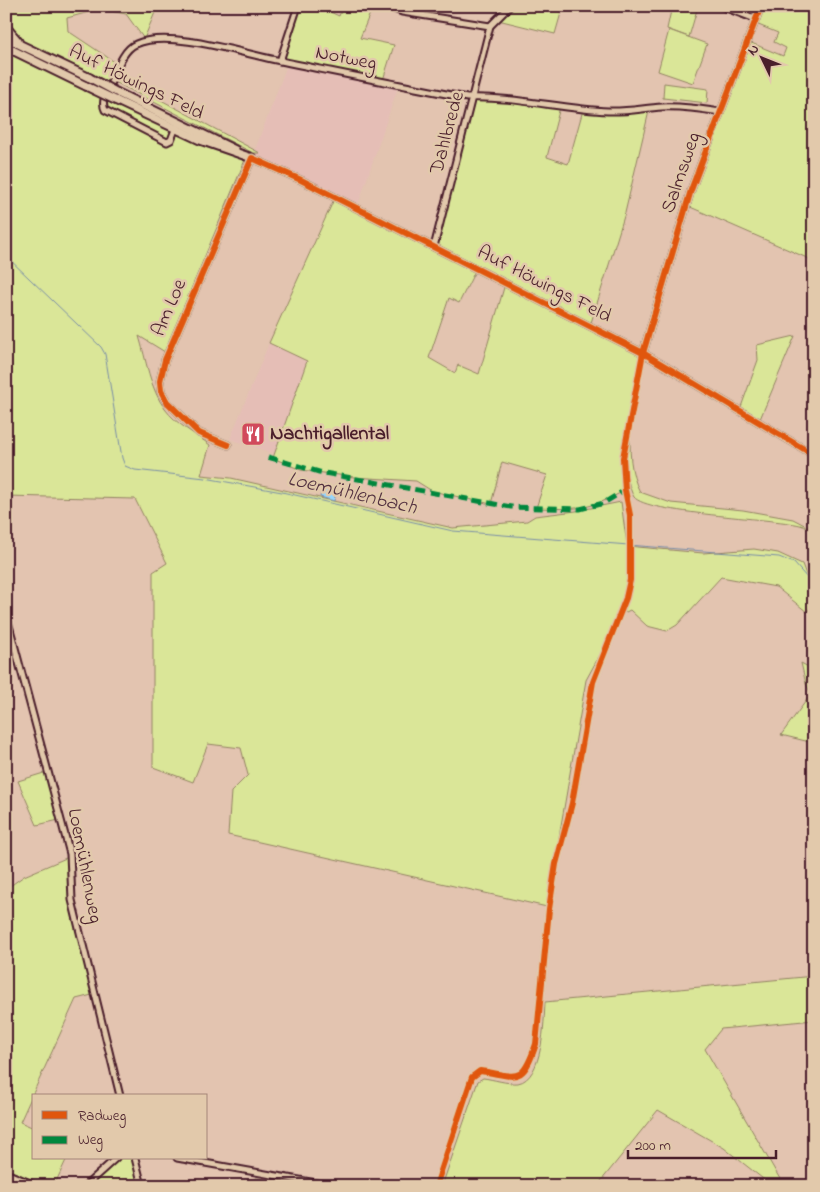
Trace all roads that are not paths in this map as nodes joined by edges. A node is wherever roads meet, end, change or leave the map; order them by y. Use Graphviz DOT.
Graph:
graph roads {
  1 [pos="298,6"];
  2 [pos="386,6"];
  3 [pos="510,6"];
  4 [pos="721,6"];
  5 [pos="761,6"];
  6 [pos="755,19"];
  7 [pos="490,26"];
  8 [pos="6,27"];
  9 [pos="6,38"];
  10 [pos="22,45"];
  11 [pos="6,47"];
  12 [pos="280,61"];
  13 [pos="472,98"];
  14 [pos="720,112"];
  15 [pos="176,126"];
  16 [pos="252,158"];
  17 [pos="434,247"];
  18 [pos="643,353"];
  19 [pos="228,445"];
  20 [pos="814,455"];
  21 [pos="6,614"];
  22 [pos="120,1094"];
  23 [pos="114,1160"];
  24 [pos="136,1160"];
  25 [pos="188,1160"];
  26 [pos="6,1174"];
  27 [pos="37,1186"];
  28 [pos="85,1186"];
  29 [pos="142,1186"];
  30 [pos="333,1186"];
  1 -- 12 [label="street"];
  2 -- 7 [label="street"];
  3 -- 7 [label="street"];
  4 -- 6 [label="street"];
  5 -- 6 [label="street, Salmsweg"];
  6 -- 14 [label="street, Salmsweg"];
  7 -- 13 [label="street, Dahlbrede"];
  8 -- 10 [label="main road"];
  9 -- 10 [label="main road, Auf Höwings Feld"];
  10 -- 15 [label="main road, Auf Höwings Feld, bridge"];
  11 -- 15 [label="main road, Auf Höwings Feld, bridge"];
  12 -- 13 [label="street, Notweg"];
  12 -- 15 [label="street, Notweg"];
  13 -- 14 [label="street, Notweg"];
  13 -- 17 [label="street, Dahlbrede"];
  14 -- 18 [label="street, Salmsweg"];
  15 -- 16 [label="main road, Auf Höwings Feld"];
  16 -- 17 [label="street, Auf Höwings Feld"];
  16 -- 19 [label="street, Am Loe"];
  17 -- 18 [label="street, Auf Höwings Feld"];
  18 -- 20 [label="street, Auf Höwings Feld"];
  21 -- 22 [label="street, Loemühlenweg"];
  23 -- 28 [label="street"];
  24 -- 29 [label="street"];
  25 -- 30 [label="street"];
  26 -- 27 [label="street"];
}
